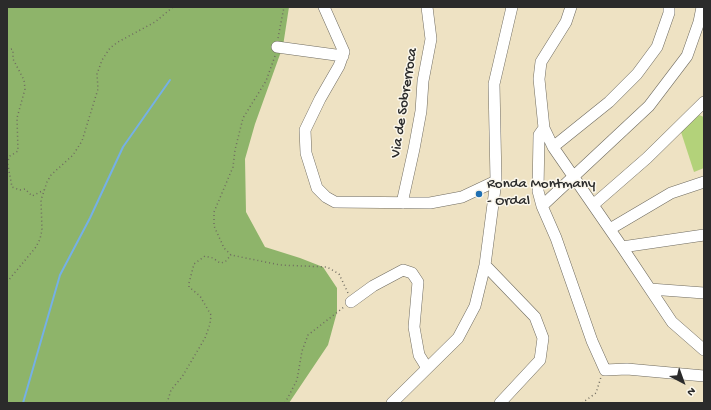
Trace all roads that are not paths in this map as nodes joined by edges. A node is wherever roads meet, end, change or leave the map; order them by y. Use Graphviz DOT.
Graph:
graph roads {
  1 [pos="324,7"];
  2 [pos="427,7"];
  3 [pos="512,7"];
  4 [pos="571,7"];
  5 [pos="669,7"];
  6 [pos="702,7"];
  7 [pos="276,47"];
  8 [pos="343,56"];
  9 [pos="704,102"];
  10 [pos="544,128"];
  11 [pos="553,147"];
  12 [pos="573,176"];
  13 [pos="496,181"];
  14 [pos="704,182"];
  15 [pos="402,203"];
  16 [pos="593,205"];
  17 [pos="542,206"];
  18 [pos="610,229"];
  19 [pos="704,235"];
  20 [pos="622,247"];
  21 [pos="485,265"];
  22 [pos="650,289"];
  23 [pos="704,293"];
  24 [pos="351,302"];
  25 [pos="704,350"];
  26 [pos="426,368"];
  27 [pos="704,376"];
  28 [pos="392,403"];
  29 [pos="500,403"];
  1 -- 8 [label="street"];
  2 -- 15 [label="street, Via de Sobrerroca"];
  3 -- 13 [label="street"];
  4 -- 10 [label="street"];
  5 -- 11 [label="street"];
  6 -- 12 [label="street"];
  7 -- 8 [label="street"];
  8 -- 15 [label="street"];
  9 -- 16 [label="street"];
  10 -- 11 [label="street"];
  10 -- 17 [label="street"];
  11 -- 12 [label="street"];
  12 -- 16 [label="street"];
  12 -- 17 [label="street"];
  13 -- 15 [label="street"];
  13 -- 21 [label="street"];
  14 -- 18 [label="street"];
  16 -- 18 [label="street"];
  17 -- 27 [label="street"];
  18 -- 20 [label="street"];
  19 -- 20 [label="street"];
  20 -- 22 [label="street"];
  21 -- 26 [label="street"];
  21 -- 29 [label="street"];
  22 -- 23 [label="street"];
  22 -- 25 [label="street"];
  24 -- 26 [label="street"];
  26 -- 28 [label="street"];
}
